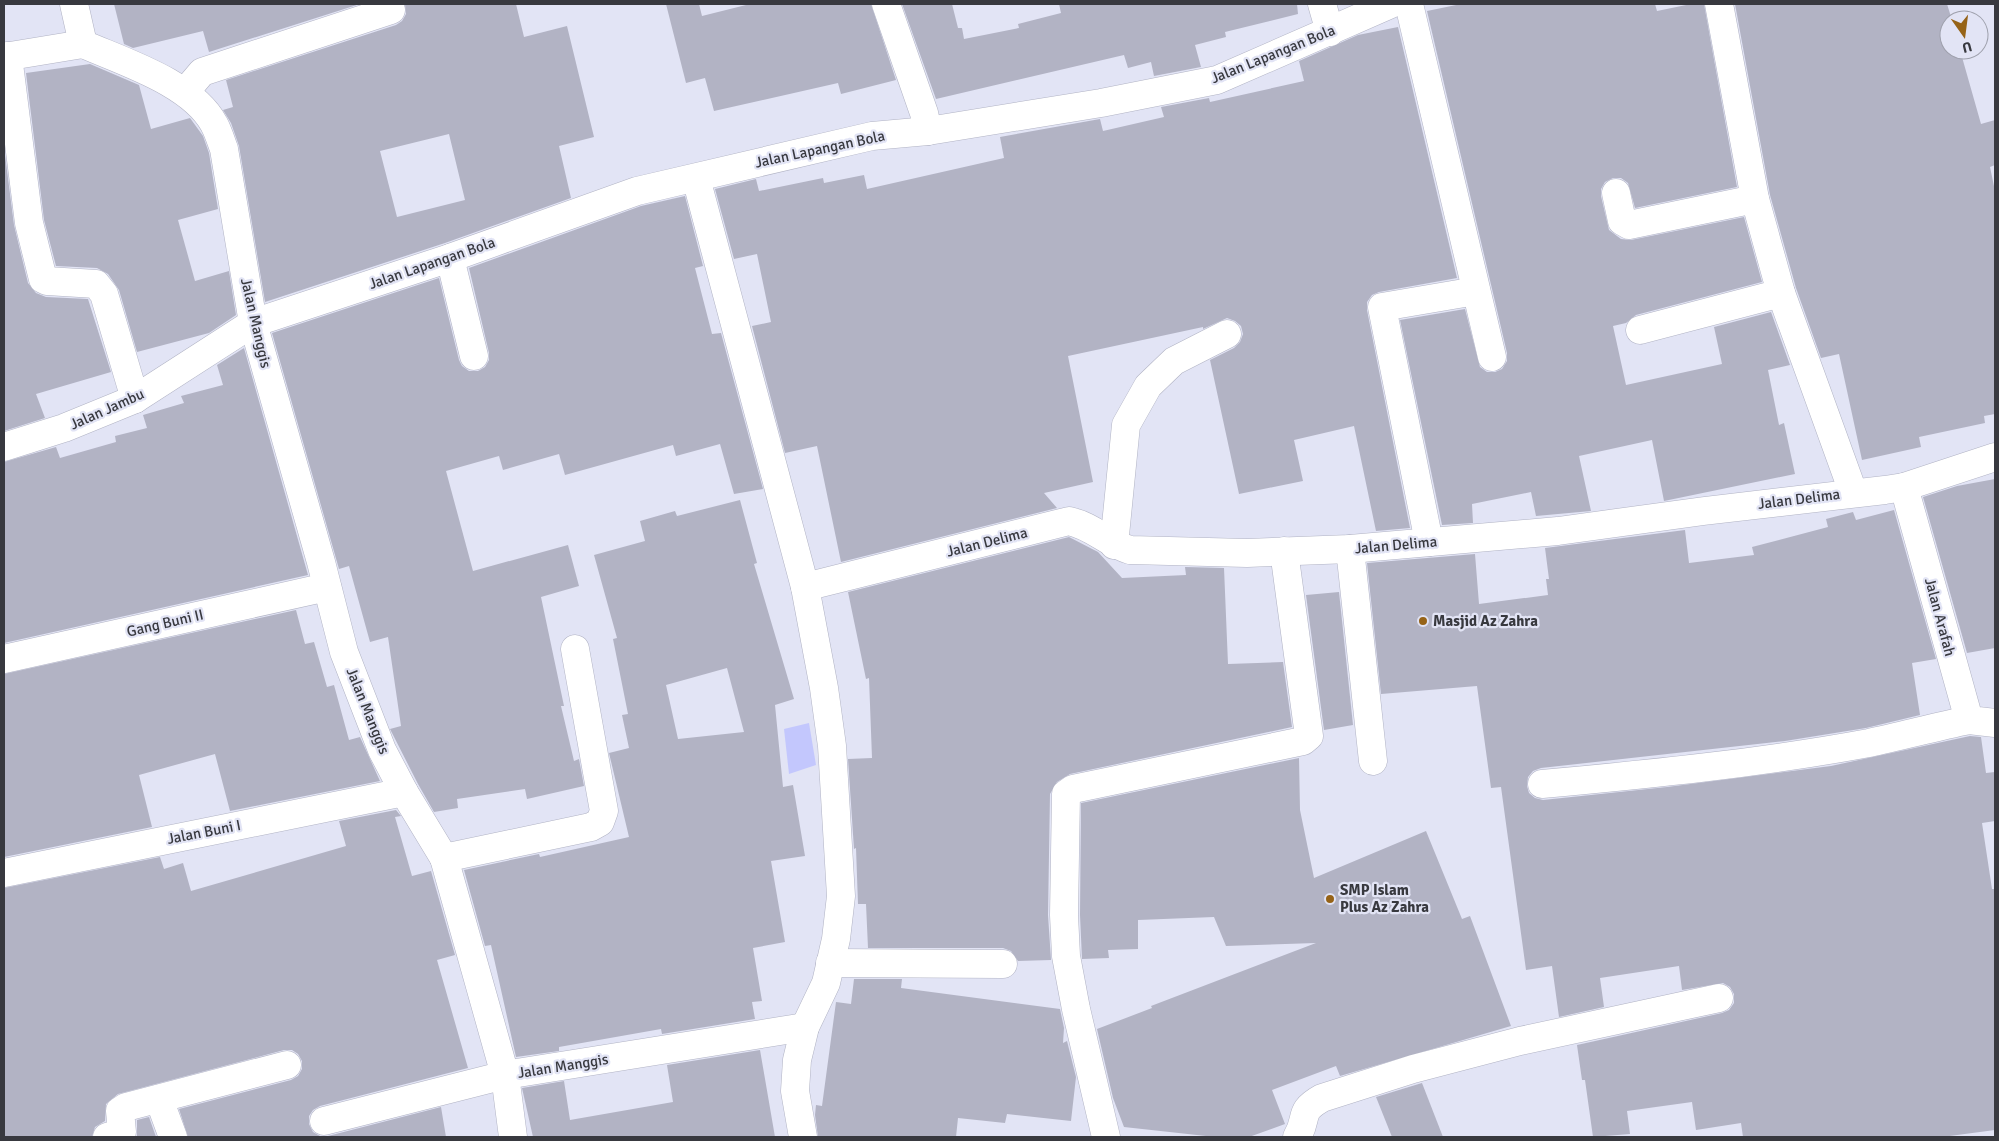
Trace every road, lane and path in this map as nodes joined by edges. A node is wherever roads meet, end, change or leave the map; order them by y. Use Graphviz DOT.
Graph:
graph roads {
  1 [pos="74,4"];
  2 [pos="886,4"];
  3 [pos="1322,4"];
  4 [pos="1391,4"];
  5 [pos="1409,4"];
  6 [pos="1719,4"];
  7 [pos="391,10"];
  8 [pos="1330,32"];
  9 [pos="83,44"];
  10 [pos="6,57"];
  11 [pos="185,92"];
  12 [pos="928,131"];
  13 [pos="696,178"];
  14 [pos="1616,193"];
  15 [pos="1755,199"];
  16 [pos="450,258"];
  17 [pos="1476,291"];
  18 [pos="1781,294"];
  19 [pos="253,323"];
  20 [pos="1640,330"];
  21 [pos="1227,334"];
  22 [pos="474,356"];
  23 [pos="1492,357"];
  24 [pos="135,399"];
  25 [pos="4,448"];
  26 [pos="1995,457"];
  27 [pos="1904,487"];
  28 [pos="1854,492"];
  29 [pos="1429,542"];
  30 [pos="1114,545"];
  31 [pos="1350,549"];
  32 [pos="1284,551"];
  33 [pos="327,587"];
  34 [pos="805,587"];
  35 [pos="575,649"];
  36 [pos="4,659"];
  37 [pos="1969,720"];
  38 [pos="1995,723"];
  39 [pos="1373,761"];
  40 [pos="1542,784"];
  41 [pos="404,792"];
  42 [pos="444,858"];
  43 [pos="4,873"];
  44 [pos="830,963"];
  45 [pos="1003,964"];
  46 [pos="1719,998"];
  47 [pos="805,1028"];
  48 [pos="287,1065"];
  49 [pos="505,1075"];
  50 [pos="160,1099"];
  51 [pos="324,1121"];
  52 [pos="107,1137"];
  53 [pos="173,1137"];
  54 [pos="513,1137"];
  55 [pos="803,1137"];
  56 [pos="1106,1137"];
  57 [pos="1297,1137"];
  1 -- 9 [label="street"];
  2 -- 12 [label="street"];
  3 -- 8 [label="street"];
  4 -- 8 [label="street, Jalan Lapangan Bola"];
  5 -- 17 [label="street"];
  6 -- 15 [label="street"];
  7 -- 11 [label="street"];
  8 -- 12 [label="street, Jalan Lapangan Bola"];
  9 -- 10 [label="street"];
  9 -- 11 [label="street, Jalan Manggis"];
  10 -- 24 [label="street"];
  11 -- 19 [label="street, Jalan Manggis"];
  12 -- 13 [label="street, Jalan Lapangan Bola"];
  13 -- 16 [label="street, Jalan Lapangan Bola"];
  13 -- 34 [label="street"];
  14 -- 15 [label="street"];
  15 -- 18 [label="street"];
  16 -- 19 [label="street, Jalan Lapangan Bola"];
  16 -- 22 [label="street"];
  17 -- 23 [label="street"];
  17 -- 29 [label="street"];
  18 -- 20 [label="street"];
  18 -- 28 [label="street"];
  19 -- 24 [label="street, Jalan Jambu"];
  19 -- 33 [label="street, Jalan Manggis"];
  21 -- 30 [label="street"];
  24 -- 25 [label="street, Jalan Jambu"];
  26 -- 27 [label="street, Jalan Delima"];
  27 -- 28 [label="street, Jalan Delima"];
  27 -- 37 [label="street, Jalan Arafah"];
  28 -- 29 [label="street, Jalan Delima"];
  29 -- 31 [label="street, Jalan Delima"];
  30 -- 32 [label="street, Jalan Delima"];
  30 -- 34 [label="street, Jalan Delima"];
  31 -- 32 [label="street, Jalan Delima"];
  31 -- 39 [label="street"];
  32 -- 56 [label="street"];
  33 -- 36 [label="street, Gang Buni II"];
  33 -- 41 [label="street, Jalan Manggis"];
  34 -- 44 [label="street"];
  35 -- 42 [label="street"];
  37 -- 38 [label="street"];
  37 -- 40 [label="street"];
  41 -- 42 [label="street, Jalan Manggis"];
  41 -- 43 [label="street, Jalan Buni I"];
  42 -- 49 [label="street, Jalan Manggis"];
  44 -- 45 [label="street"];
  44 -- 47 [label="street"];
  46 -- 57 [label="street"];
  47 -- 49 [label="street, Jalan Manggis"];
  47 -- 55 [label="street"];
  48 -- 50 [label="street"];
  49 -- 51 [label="street"];
  49 -- 54 [label="street"];
  50 -- 52 [label="street"];
  50 -- 53 [label="street"];
}
